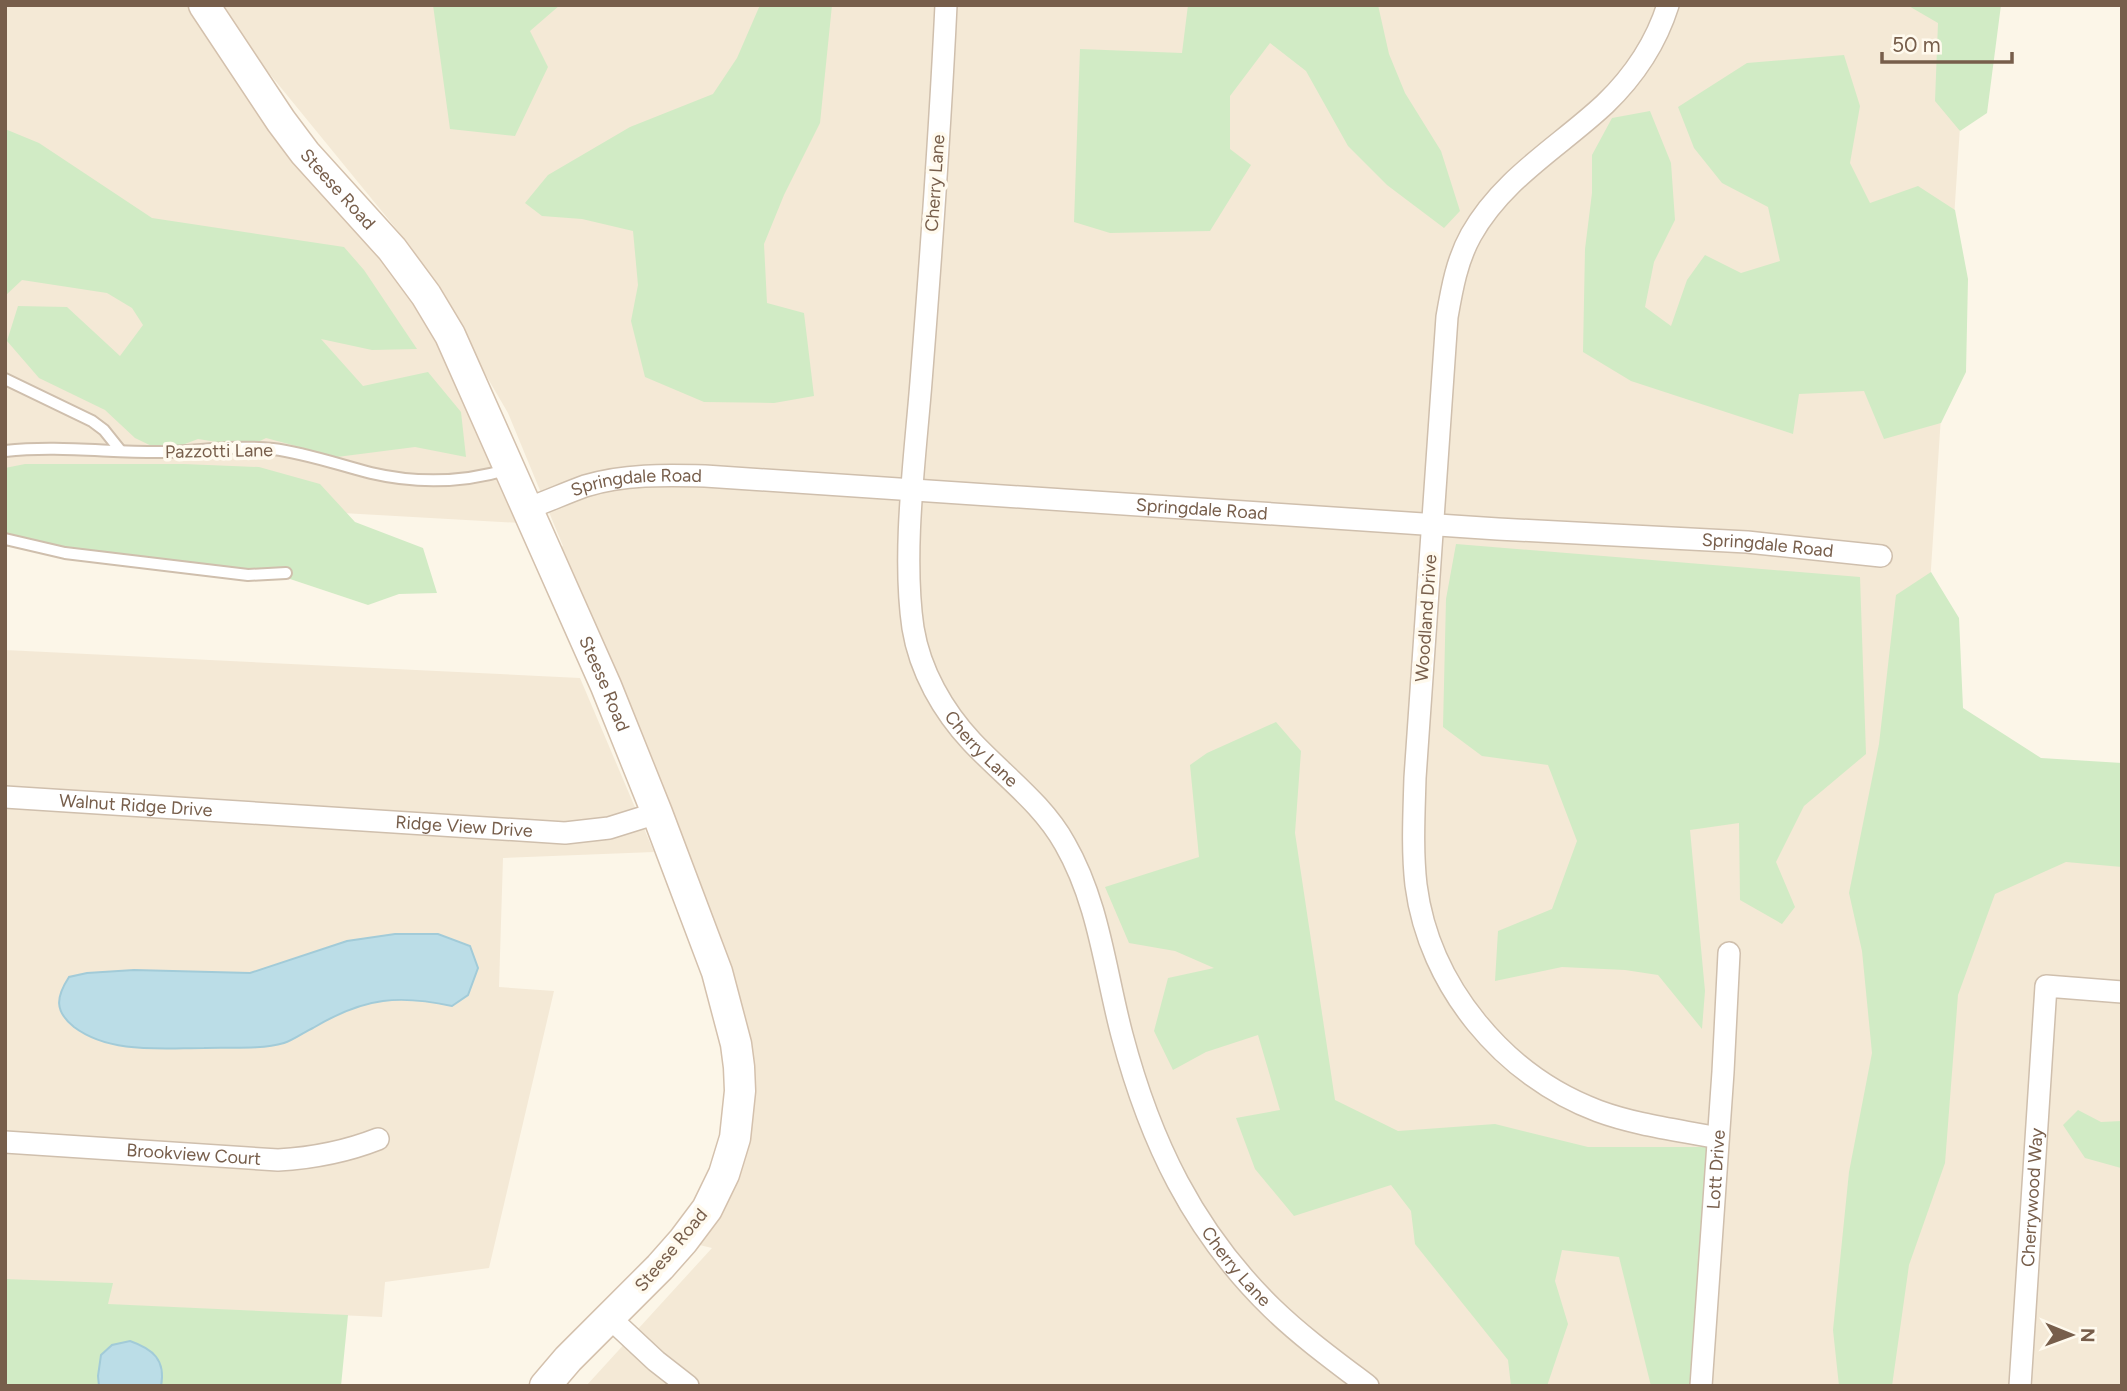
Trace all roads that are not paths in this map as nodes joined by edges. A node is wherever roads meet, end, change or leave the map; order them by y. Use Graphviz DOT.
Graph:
graph roads {
  1 [pos="204,5"];
  2 [pos="946,5"];
  3 [pos="1668,5"];
  4 [pos="5,379"];
  5 [pos="120,450"];
  6 [pos="5,451"];
  7 [pos="511,468"];
  8 [pos="912,491"];
  9 [pos="529,508"];
  10 [pos="1432,523"];
  11 [pos="5,539"];
  12 [pos="1881,555"];
  13 [pos="286,573"];
  14 [pos="5,797"];
  15 [pos="657,813"];
  16 [pos="268,814"];
  17 [pos="1729,953"];
  18 [pos="2122,992"];
  19 [pos="1718,1138"];
  20 [pos="378,1139"];
  21 [pos="5,1142"];
  22 [pos="610,1318"];
  23 [pos="545,1386"];
  24 [pos="688,1386"];
  25 [pos="1368,1386"];
  26 [pos="1701,1386"];
  27 [pos="2020,1386"];
  1 -- 7 [label="street, Steese Road"];
  2 -- 8 [label="street, Cherry Lane"];
  3 -- 10 [label="street, Woodland Drive"];
  4 -- 5 [label="lane"];
  5 -- 6 [label="lane, Pazzotti Lane"];
  5 -- 7 [label="lane, Pazzotti Lane"];
  7 -- 9 [label="street, Steese Road"];
  8 -- 9 [label="street, Springdale Road"];
  8 -- 10 [label="street, Springdale Road"];
  8 -- 25 [label="street, Cherry Lane"];
  9 -- 15 [label="street, Steese Road"];
  10 -- 12 [label="street, Springdale Road"];
  10 -- 19 [label="street, Woodland Drive"];
  11 -- 13 [label="lane"];
  14 -- 16 [label="street, Walnut Ridge Drive"];
  15 -- 16 [label="street, Ridge View Drive"];
  15 -- 22 [label="street, Steese Road"];
  17 -- 19 [label="street, Lott Drive"];
  18 -- 27 [label="street, Cherrywood Way"];
  19 -- 26 [label="street, Lott Drive"];
  20 -- 21 [label="street, Brookview Court"];
  22 -- 23 [label="street, Steese Road"];
  22 -- 24 [label="street"];
}
